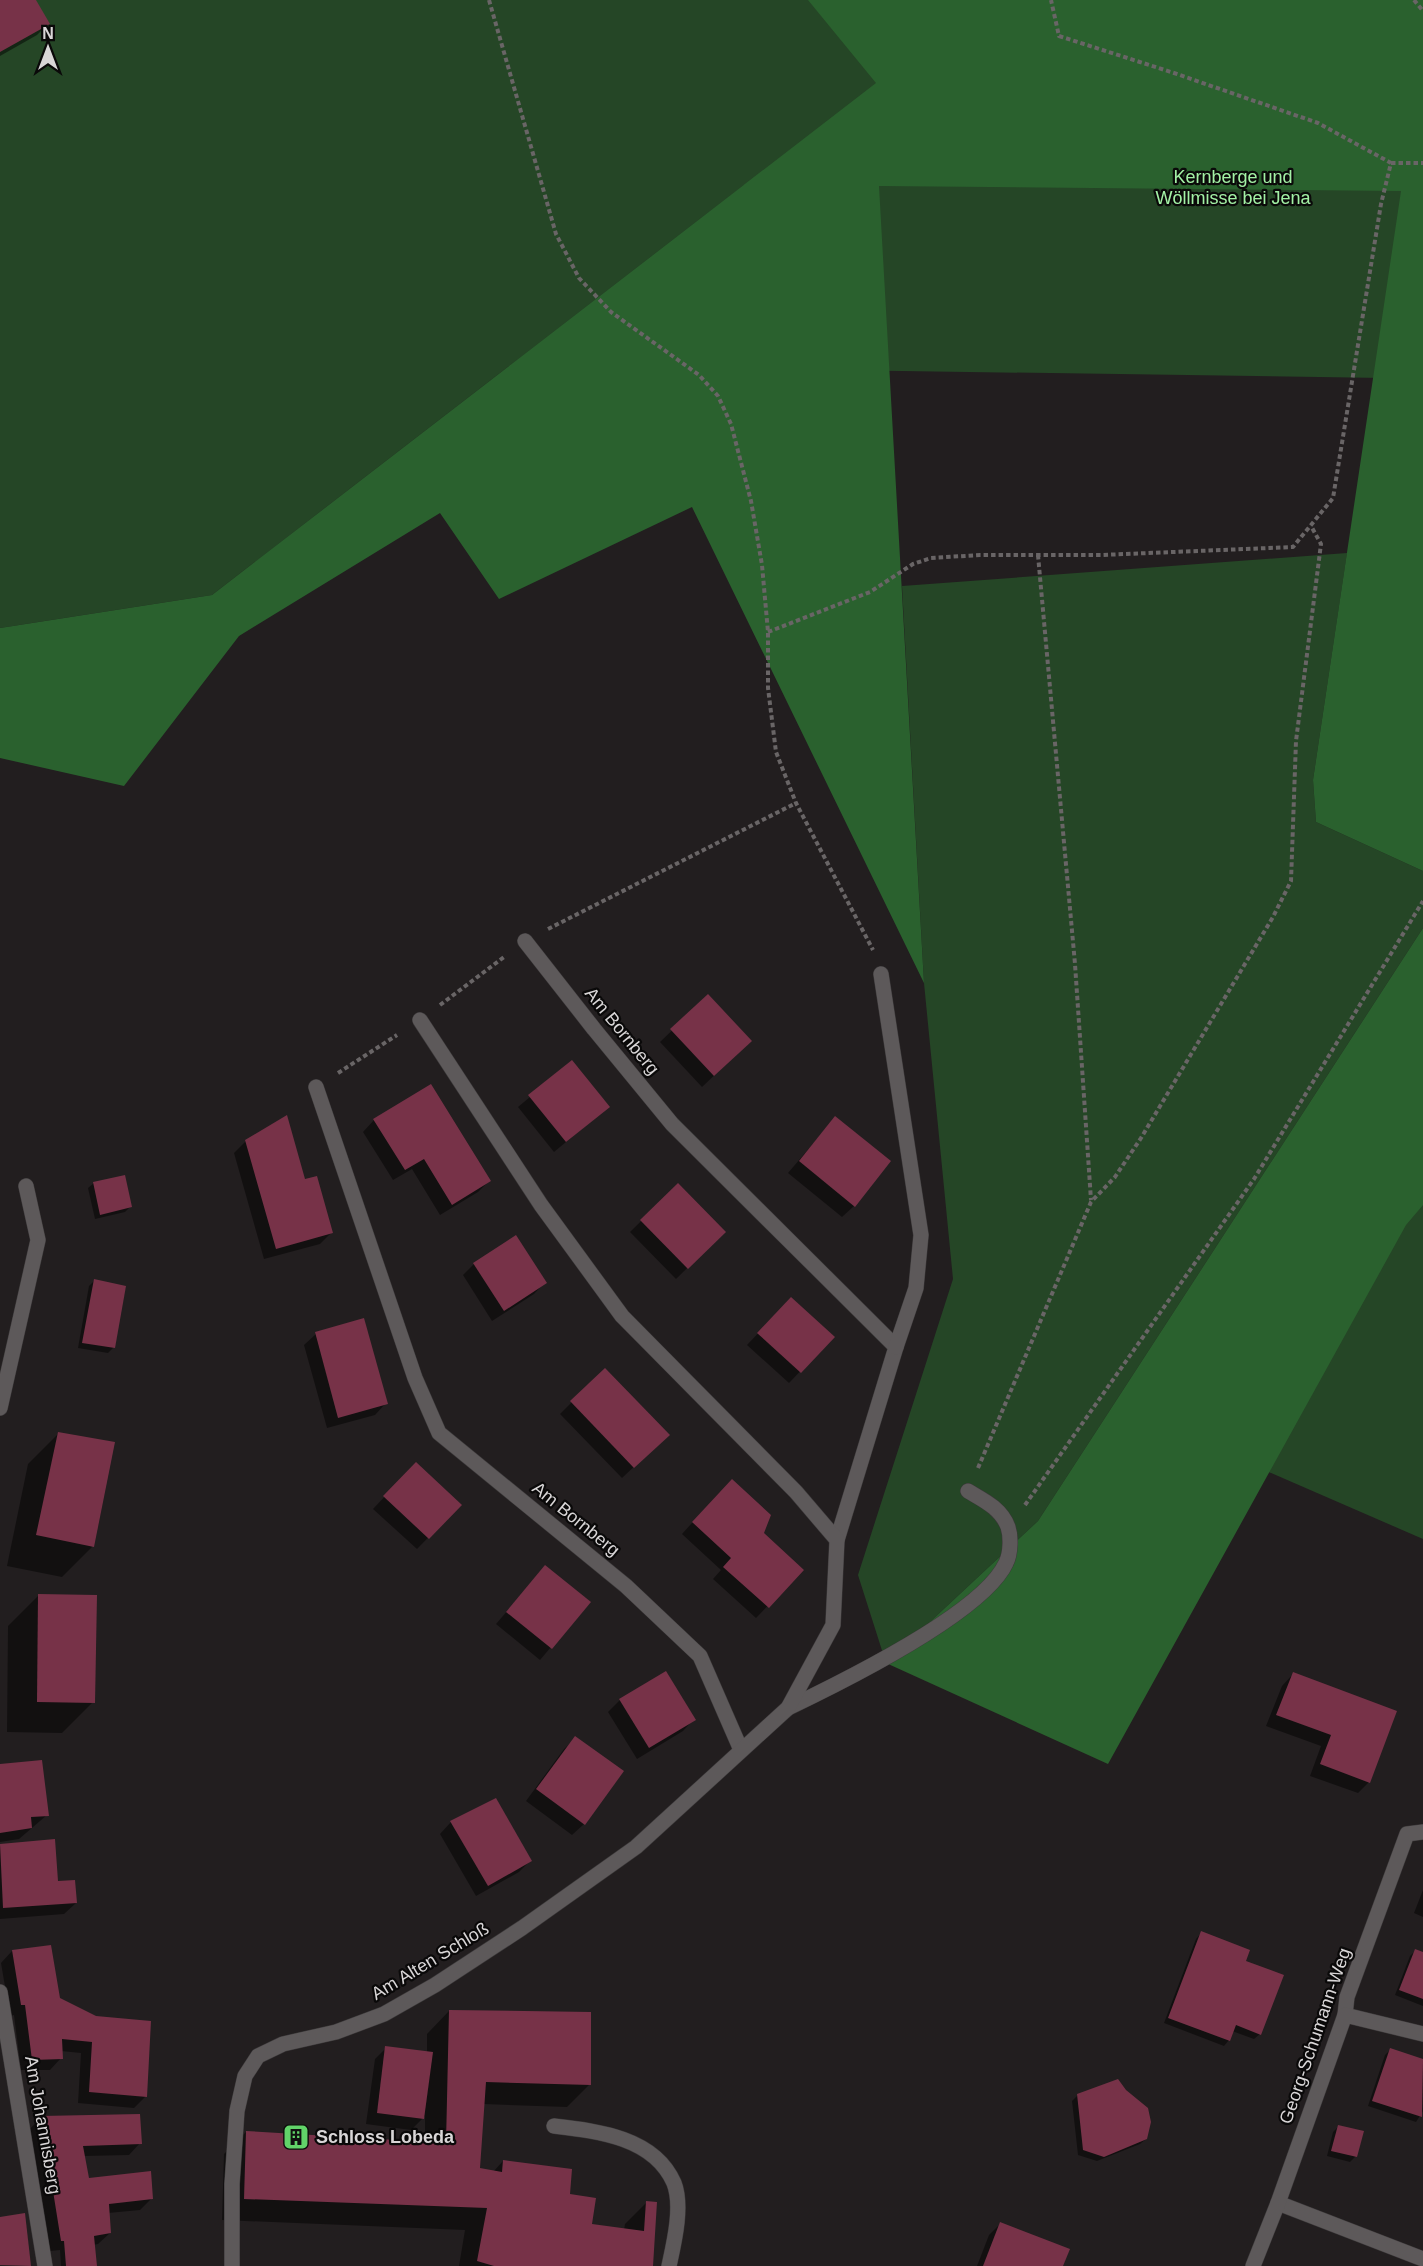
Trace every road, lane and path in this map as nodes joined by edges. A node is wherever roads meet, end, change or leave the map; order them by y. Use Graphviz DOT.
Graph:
graph roads {
  1 [pos="489,0"];
  2 [pos="1051,0"];
  3 [pos="1414,0"];
  4 [pos="1423,11"];
  5 [pos="1391,164"];
  6 [pos="1423,164"];
  7 [pos="1311,526"];
  8 [pos="1038,555"];
  9 [pos="768,632"];
  10 [pos="1423,901"];
  11 [pos="525,941"];
  12 [pos="881,974"];
  13 [pos="420,1020"];
  14 [pos="316,1087"];
  15 [pos="26,1186"];
  16 [pos="1091,1202"];
  17 [pos="896,1347"];
  18 [pos="0,1408"];
  19 [pos="968,1491"];
  20 [pos="1008,1526"];
  21 [pos="837,1540"];
  22 [pos="788,1708"];
  23 [pos="741,1750"];
  24 [pos="1423,1832"];
  25 [pos="0,1992"];
  26 [pos="1345,2015"];
  27 [pos="1423,2034"];
  28 [pos="554,2126"];
  29 [pos="1278,2203"];
  30 [pos="1423,2259"];
  31 [pos="45,2266"];
  32 [pos="232,2266"];
  33 [pos="669,2266"];
  34 [pos="1253,2266"];
  1 -- 9 [label="path"];
  2 -- 5 [label="path"];
  3 -- 4 [label="path"];
  5 -- 6 [label="path"];
  5 -- 7 [label="path"];
  7 -- 8 [label="path"];
  7 -- 16 [label="path"];
  8 -- 9 [label="path"];
  8 -- 16 [label="path"];
  9 -- 12 [label="path"];
  10 -- 20 [label="path"];
  11 -- 17 [label="street, Am Bornberg"];
  12 -- 17 [label="street"];
  13 -- 21 [label="street"];
  14 -- 23 [label="street, Am Bornberg"];
  15 -- 18 [label="street"];
  16 -- 19 [label="path"];
  17 -- 21 [label="street"];
  19 -- 20 [label="street"];
  20 -- 22 [label="street"];
  21 -- 22 [label="street"];
  22 -- 23 [label="street"];
  23 -- 32 [label="street, Am Alten Schloß"];
  24 -- 26 [label="street, Georg-Schumann-Weg"];
  25 -- 31 [label="street, Am Johannisberg"];
  26 -- 27 [label="street"];
  26 -- 29 [label="street, Georg-Schumann-Weg"];
  28 -- 33 [label="street"];
  29 -- 30 [label="street"];
  29 -- 34 [label="street, Georg-Schumann-Weg"];
}
